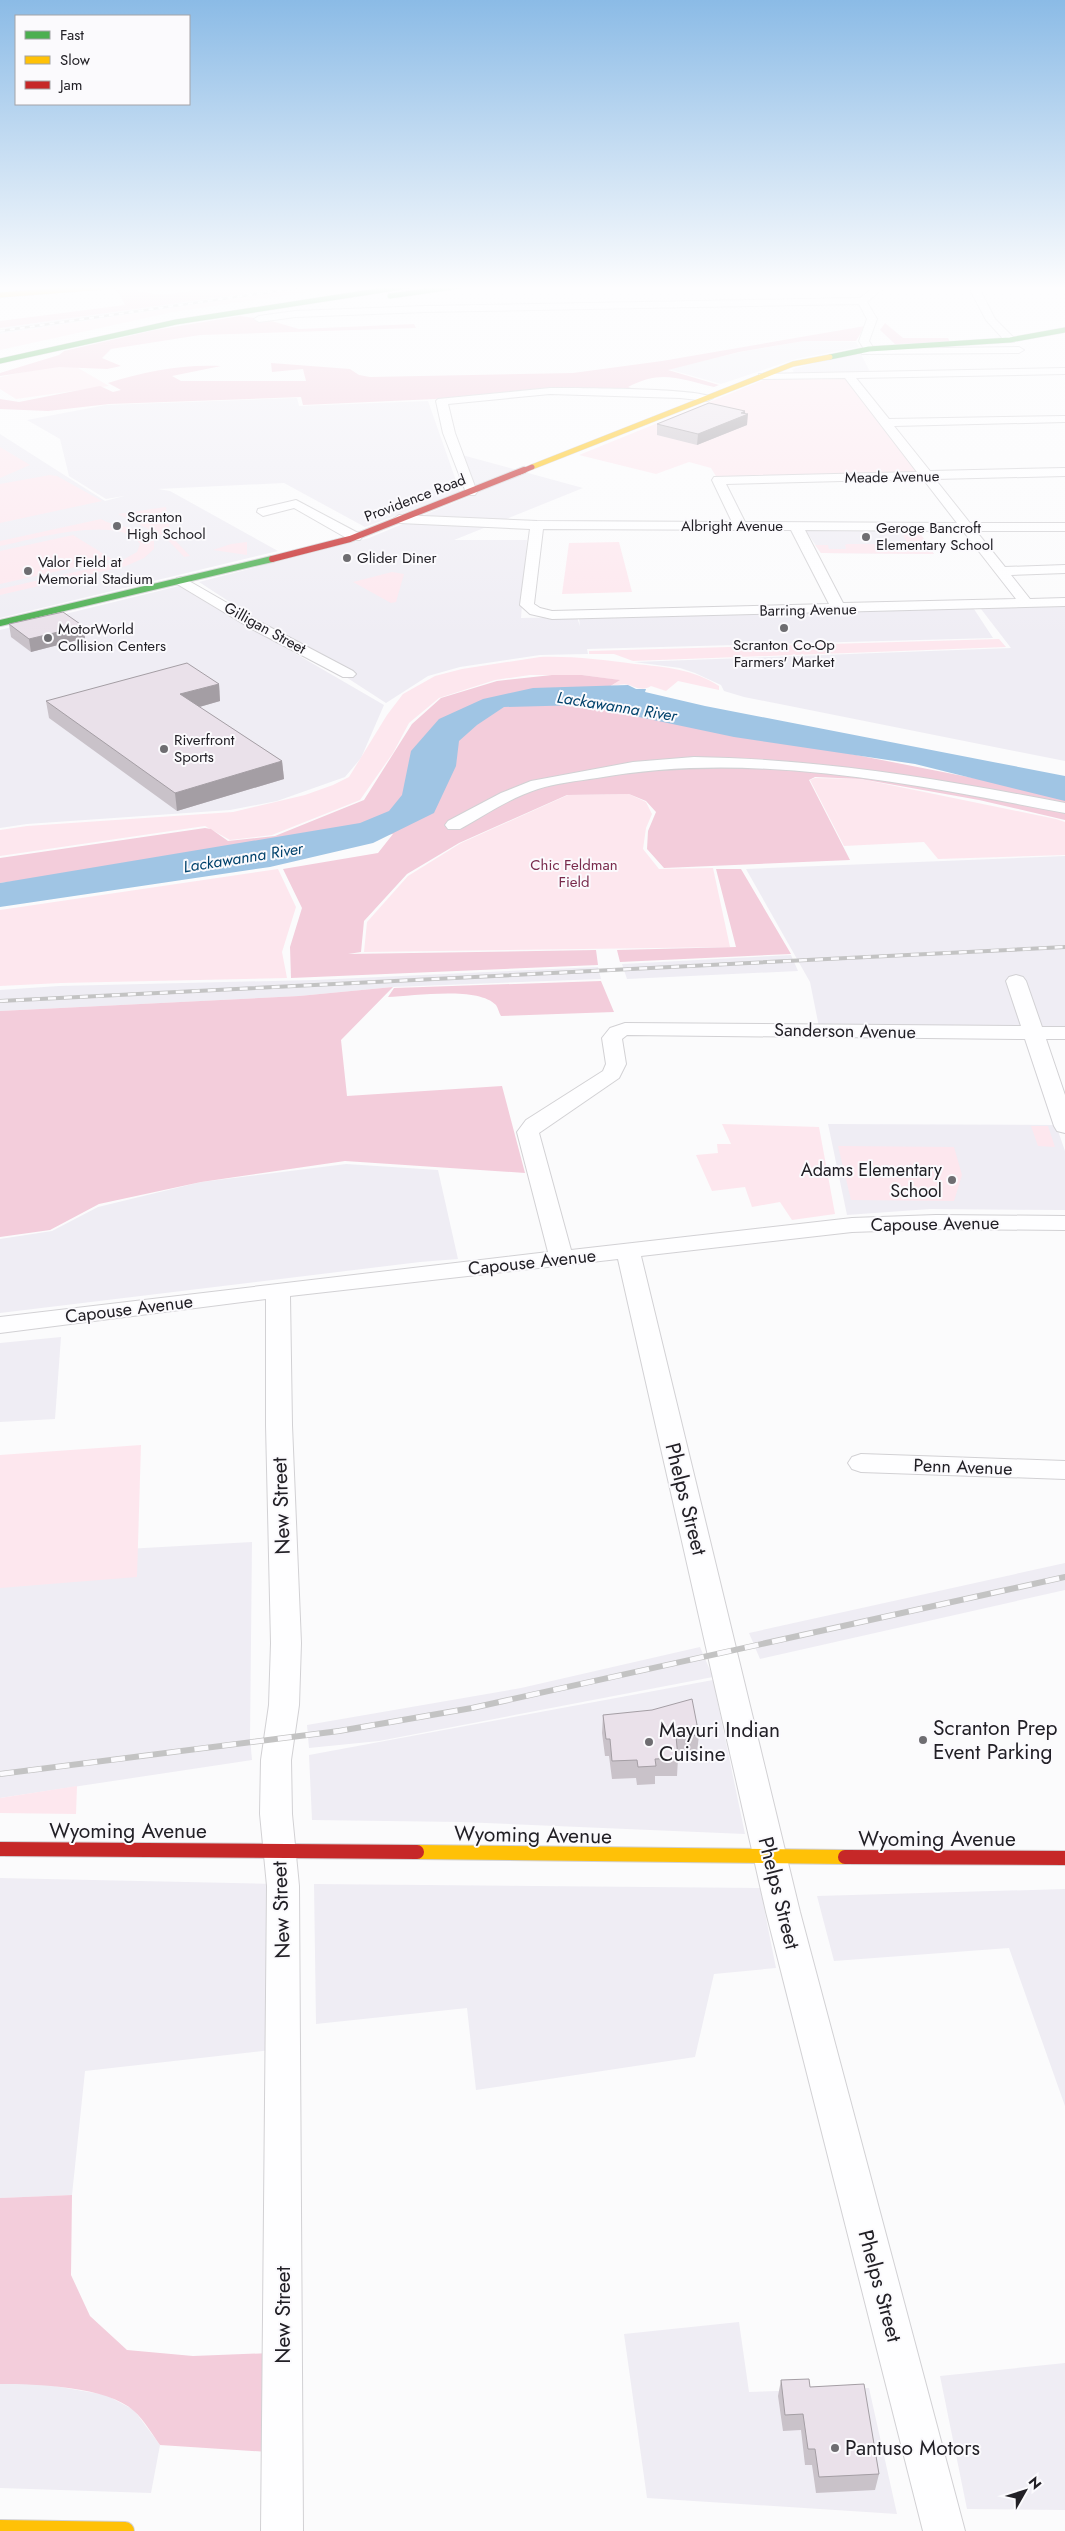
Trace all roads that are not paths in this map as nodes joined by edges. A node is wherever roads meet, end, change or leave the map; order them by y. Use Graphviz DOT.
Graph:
graph roads {
  1 [pos="443,404"];
  2 [pos="692,404"];
  3 [pos="871,404"];
  4 [pos="1065,419"];
  5 [pos="886,423"];
  6 [pos="1065,472"];
  7 [pos="927,476"];
  8 [pos="471,492"];
  9 [pos="263,512"];
  10 [pos="399,519"];
  11 [pos="740,525"];
  12 [pos="537,526"];
  13 [pos="796,526"];
  14 [pos="966,526"];
  15 [pos="1065,527"];
  16 [pos="355,537"];
  17 [pos="1065,568"];
  18 [pos="1001,571"];
  19 [pos="182,581"];
  20 [pos="1065,602"];
  21 [pos="1027,604"];
  22 [pos="839,609"];
  23 [pos="0,623"];
  24 [pos="348,674"];
  25 [pos="1065,808"];
  26 [pos="454,825"];
  27 [pos="1016,981"];
  28 [pos="1033,1033"];
  29 [pos="1065,1033"];
  30 [pos="1065,1126"];
  31 [pos="1065,1223"];
  32 [pos="628,1252"];
  33 [pos="562,1259"];
  34 [pos="278,1290"];
  35 [pos="0,1325"];
  36 [pos="862,1463"];
  37 [pos="1065,1470"];
  38 [pos="0,1849"];
  39 [pos="280,1849"];
  40 [pos="770,1858"];
  41 [pos="1065,1858"];
  42 [pos="0,2529"];
  43 [pos="125,2531"];
  44 [pos="282,2531"];
  45 [pos="944,2531"];
  1 -- 8 [label="street"];
  2 -- 8 [label="main road, Providence Road"];
  3 -- 5 [label="street"];
  4 -- 5 [label="street"];
  5 -- 7 [label="street"];
  6 -- 7 [label="street, Meade Avenue"];
  7 -- 11 [label="street, Meade Avenue"];
  7 -- 14 [label="street"];
  8 -- 10 [label="main road, Providence Road"];
  9 -- 16 [label="street"];
  10 -- 12 [label="street, Albright Avenue"];
  10 -- 16 [label="main road, Providence Road"];
  11 -- 12 [label="street, Albright Avenue"];
  11 -- 13 [label="street, Albright Avenue"];
  12 -- 22 [label="street, Barring Avenue"];
  13 -- 14 [label="street, Albright Avenue"];
  13 -- 22 [label="street"];
  14 -- 15 [label="street, Albright Avenue"];
  14 -- 18 [label="street"];
  16 -- 19 [label="main road, Providence Road"];
  17 -- 18 [label="street"];
  18 -- 21 [label="street"];
  19 -- 23 [label="main road, Providence Road"];
  19 -- 24 [label="street, Gilligan Street"];
  20 -- 21 [label="street, Barring Avenue"];
  21 -- 22 [label="street, Barring Avenue"];
  25 -- 26 [label="street"];
  27 -- 28 [label="street"];
  28 -- 29 [label="street, Sanderson Avenue"];
  28 -- 30 [label="street"];
  28 -- 33 [label="street, Sanderson Avenue"];
  31 -- 32 [label="street, Capouse Avenue"];
  32 -- 33 [label="street, Capouse Avenue"];
  32 -- 40 [label="street, Phelps Street"];
  33 -- 34 [label="street, Capouse Avenue"];
  34 -- 35 [label="street, Capouse Avenue"];
  34 -- 39 [label="street, New Street"];
  36 -- 37 [label="street, Penn Avenue"];
  38 -- 39 [label="main road, Wyoming Avenue"];
  39 -- 40 [label="main road, Wyoming Avenue"];
  39 -- 44 [label="street, New Street"];
  40 -- 41 [label="main road, Wyoming Avenue"];
  40 -- 45 [label="street, Phelps Street"];
  42 -- 43 [label="main road"];
}
